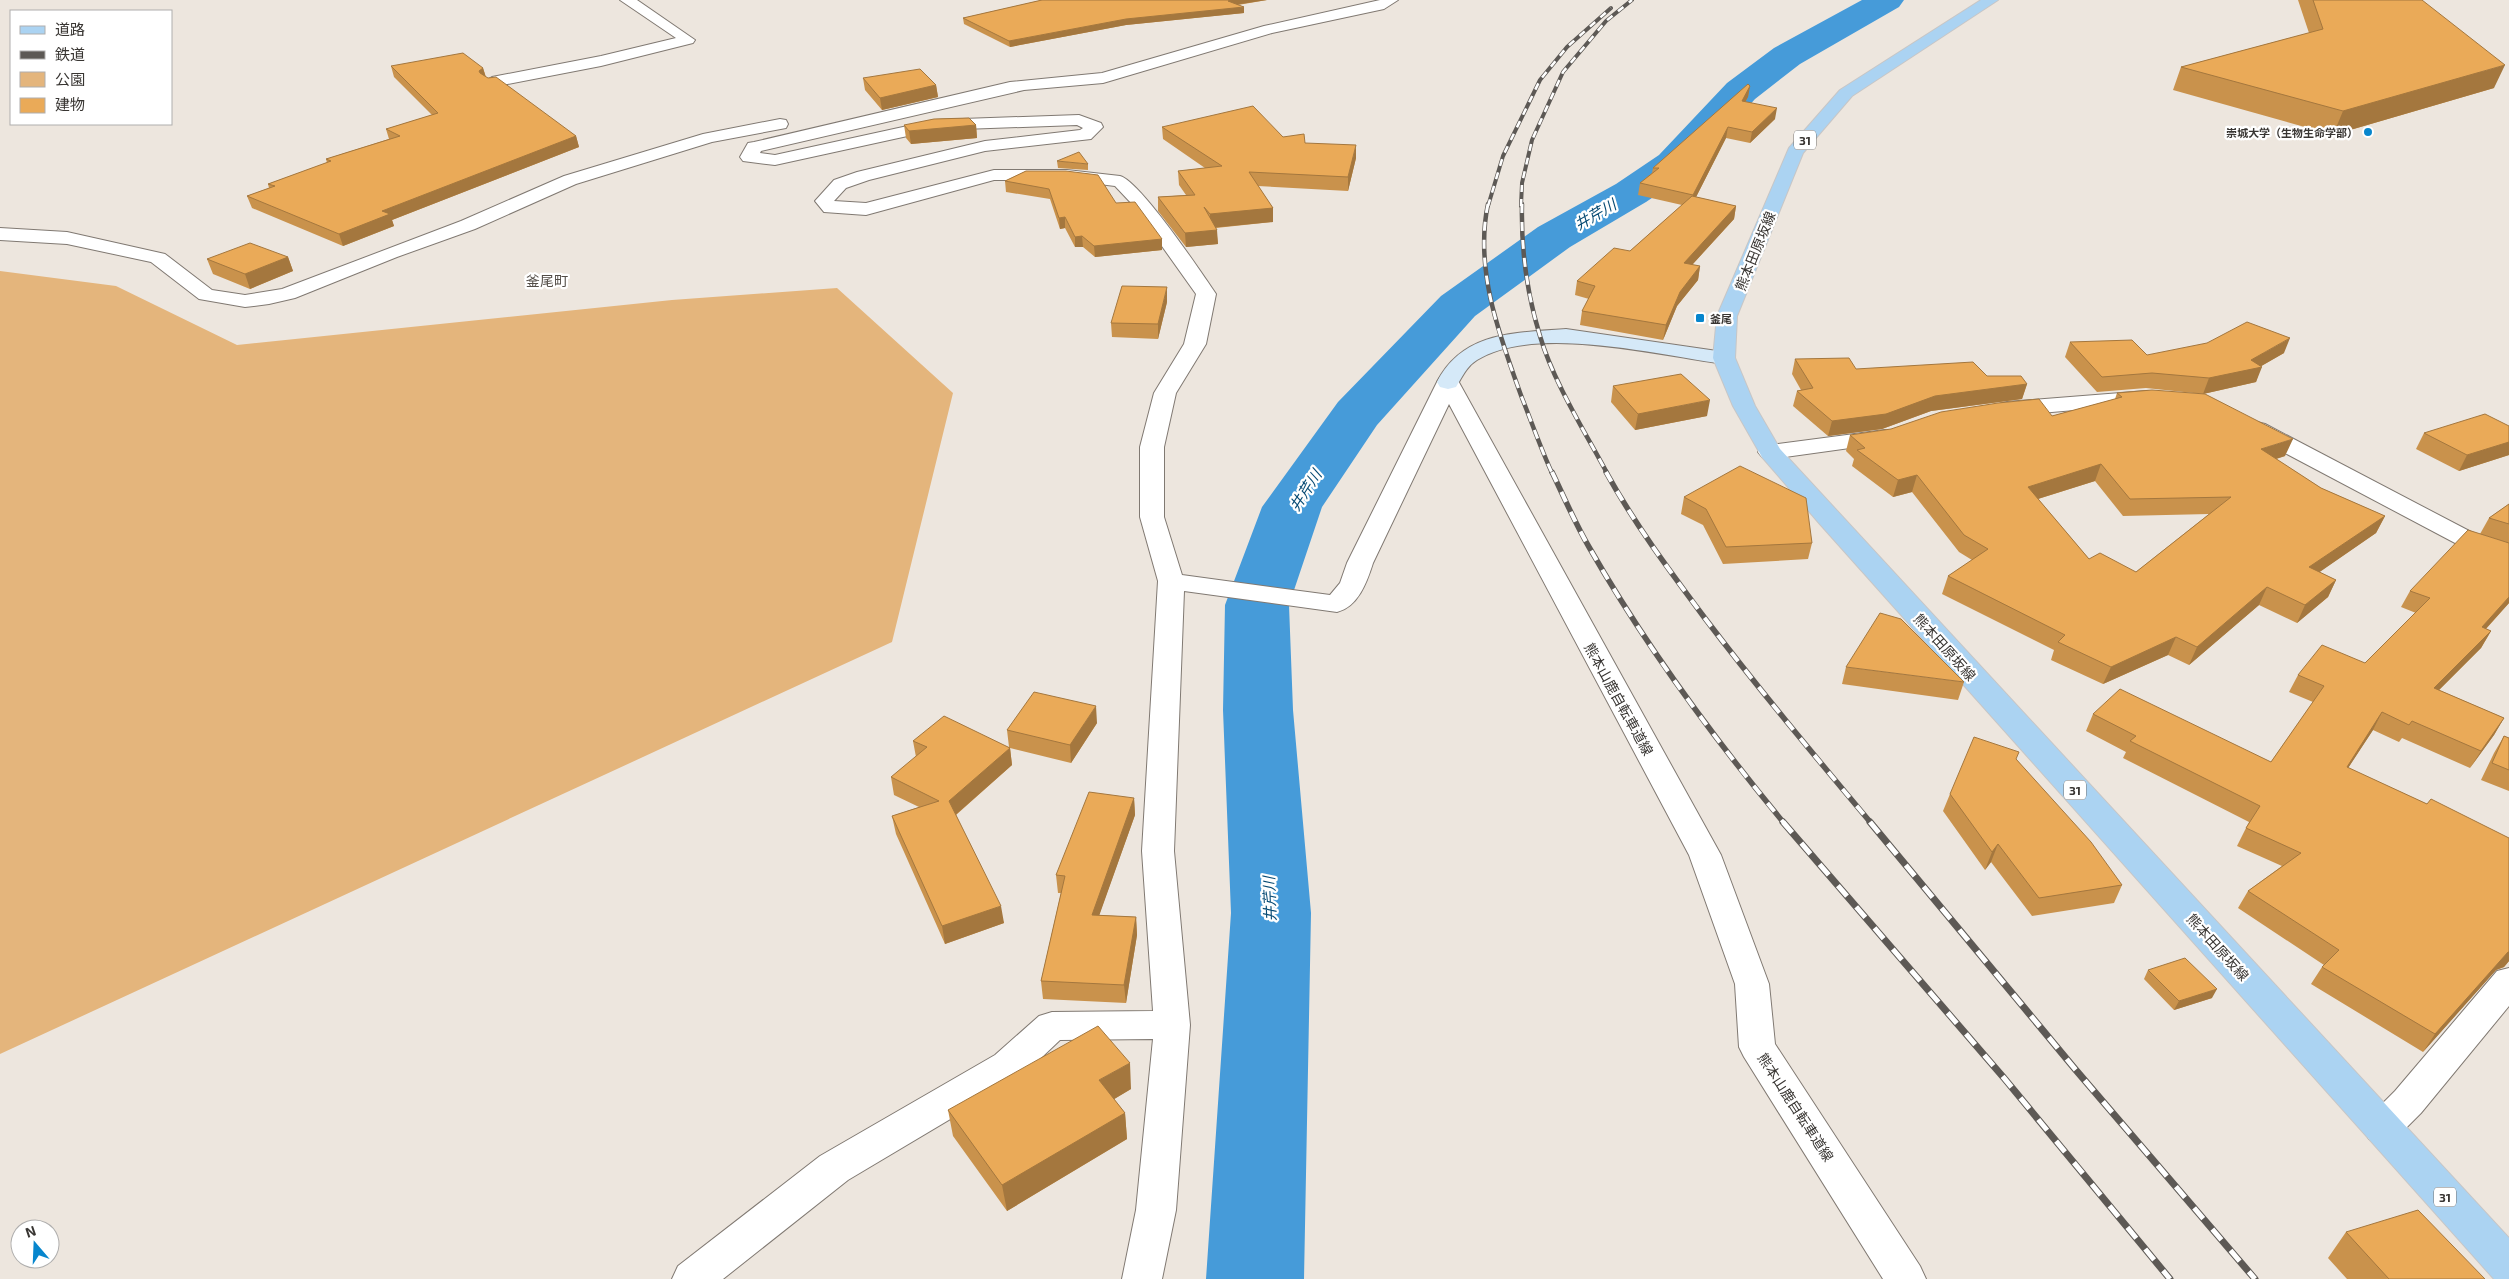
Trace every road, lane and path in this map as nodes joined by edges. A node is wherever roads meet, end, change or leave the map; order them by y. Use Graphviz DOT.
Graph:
graph roads {
  1 [pos="627,0"];
  2 [pos="1391,0"];
  3 [pos="1991,0"];
  4 [pos="492,82"];
  5 [pos="1027,85"];
  6 [pos="0,234"];
  7 [pos="1724,358"];
  8 [pos="1448,382"];
  9 [pos="2165,399"];
  10 [pos="1986,412"];
  11 [pos="2239,420"];
  12 [pos="1904,430"];
  13 [pos="1770,452"];
  14 [pos="2509,553"];
  15 [pos="1171,581"];
  16 [pos="2509,981"];
  17 [pos="1172,1025"];
  18 [pos="2382,1128"];
  19 [pos="2509,1266"];
  20 [pos="692,1279"];
  21 [pos="1142,1279"];
  22 [pos="1906,1279"];
  1 -- 4 [label="street"];
  2 -- 5 [label="street"];
  3 -- 7 [label="main road, 熊本田原坂線 / 31"];
  5 -- 6 [label="street"];
  5 -- 15 [label="street"];
  7 -- 8 [label="main road"];
  7 -- 13 [label="main road, 熊本田原坂線 / 31"];
  8 -- 15 [label="street"];
  8 -- 22 [label="street, 熊本山鹿自転車道線"];
  9 -- 10 [label="street"];
  11 -- 14 [label="street"];
  12 -- 13 [label="street"];
  13 -- 18 [label="main road, 熊本田原坂線 / 31"];
  15 -- 17 [label="street"];
  16 -- 18 [label="street"];
  17 -- 20 [label="street"];
  17 -- 21 [label="street"];
  18 -- 19 [label="main road, 熊本田原坂線 / 31"];
}
